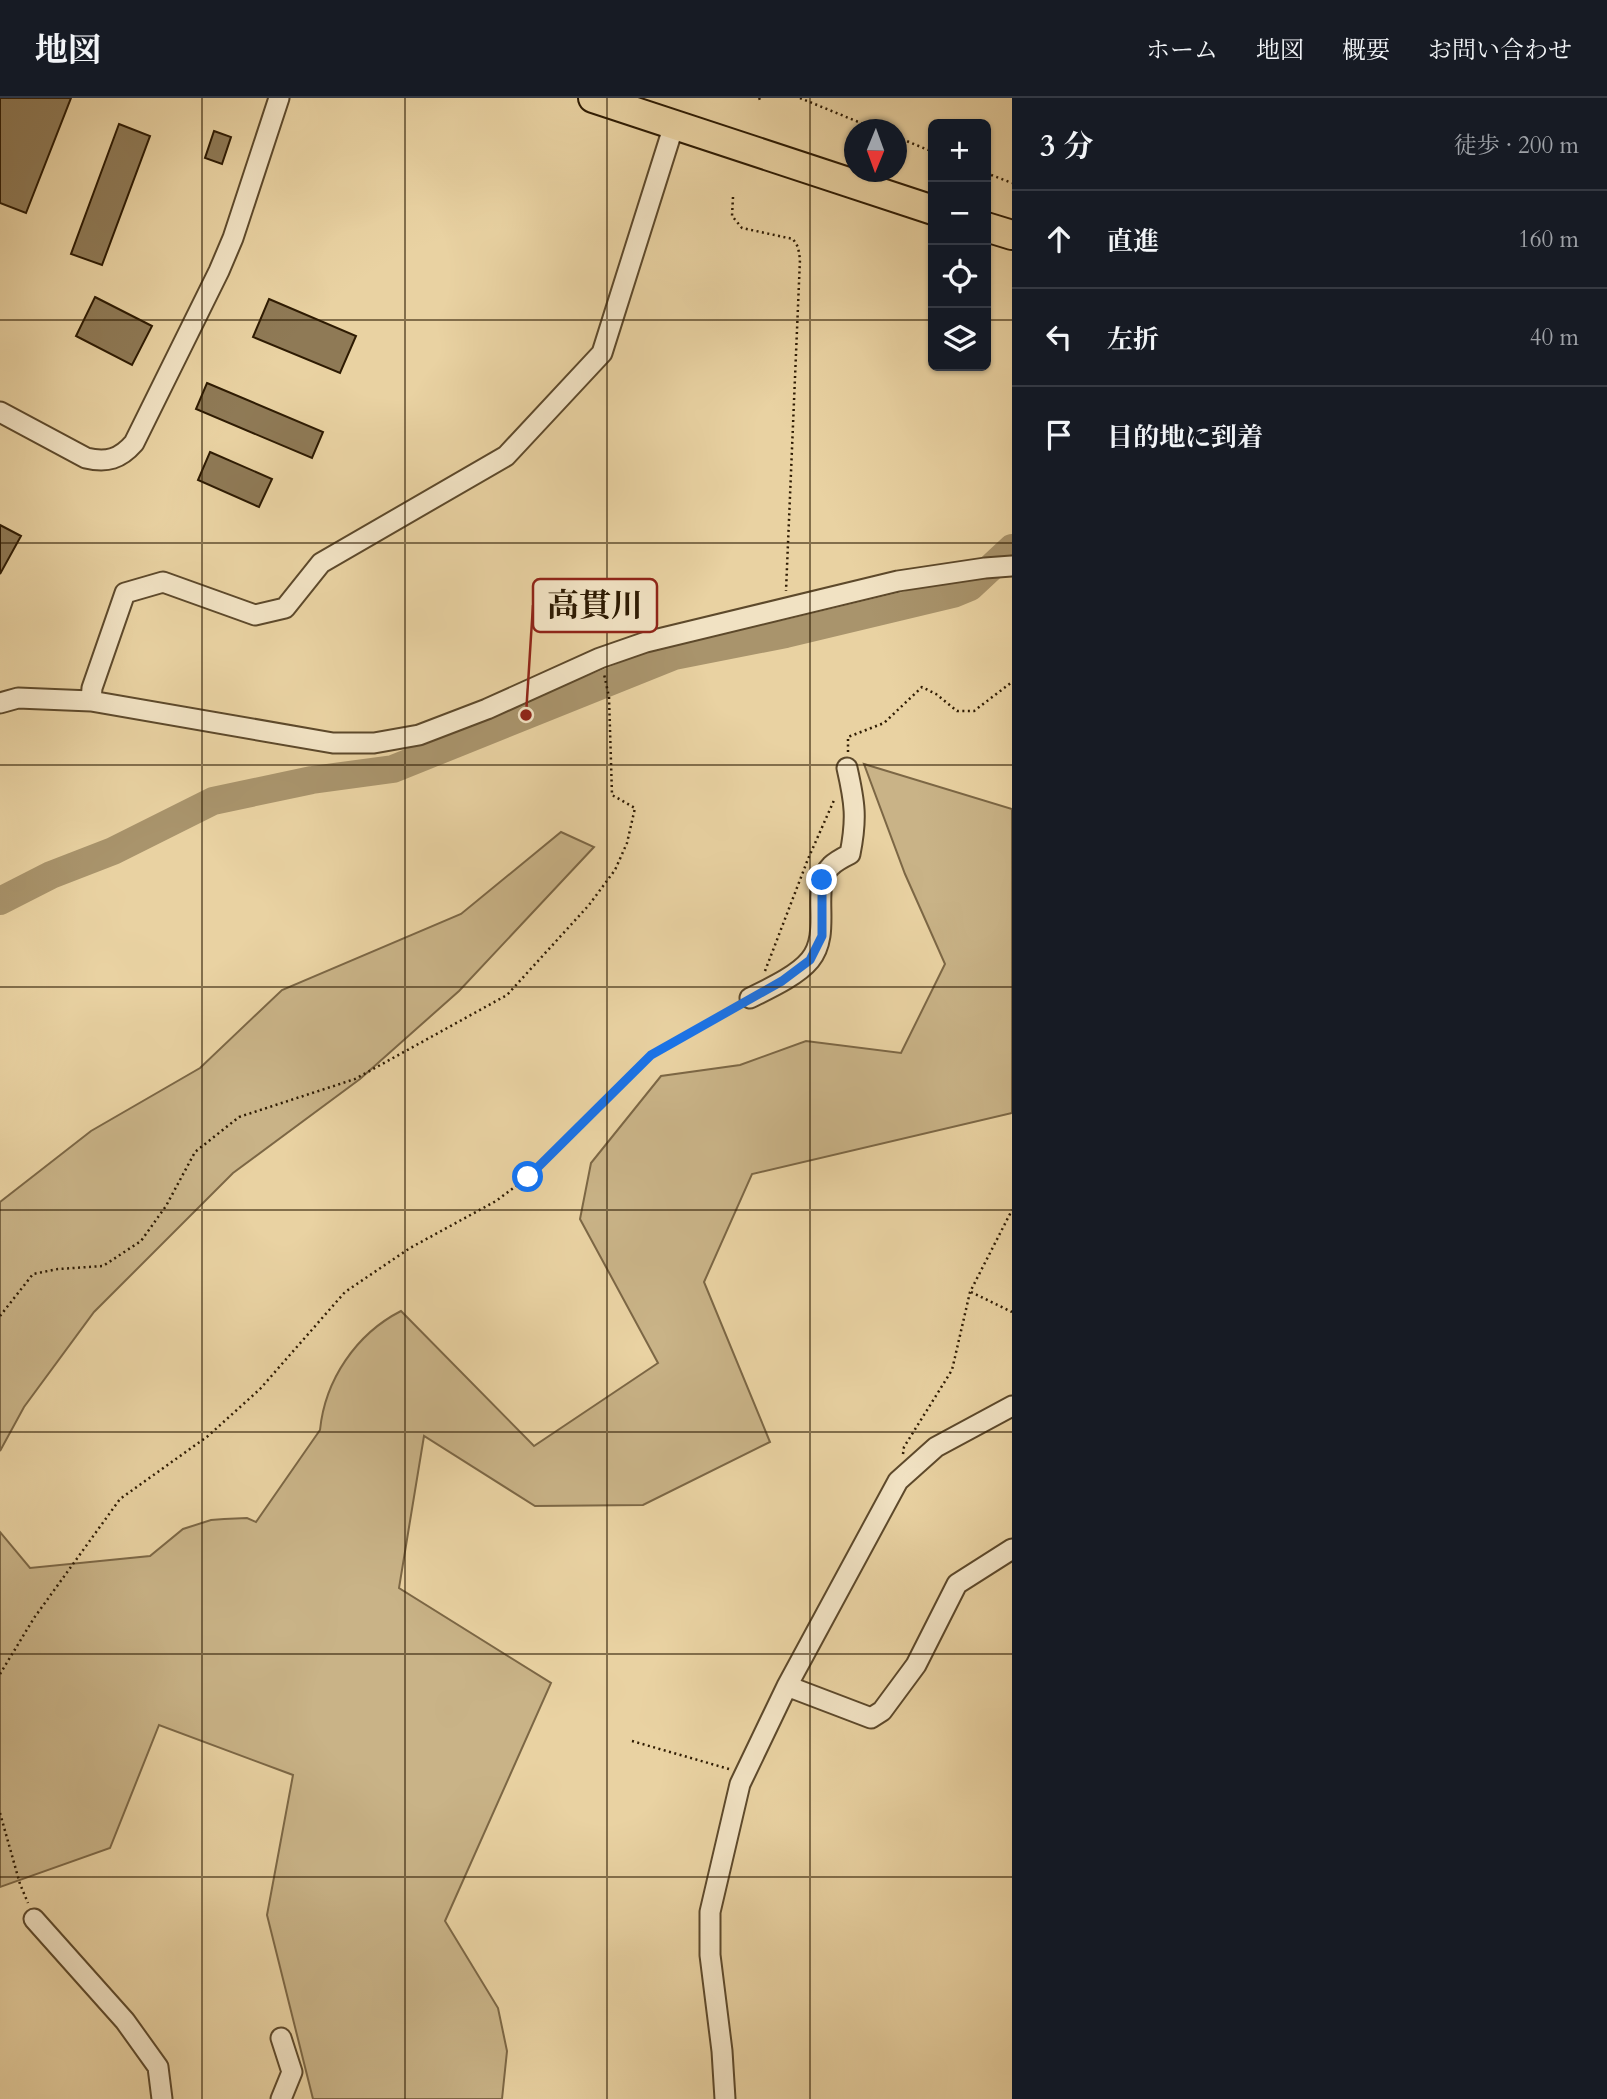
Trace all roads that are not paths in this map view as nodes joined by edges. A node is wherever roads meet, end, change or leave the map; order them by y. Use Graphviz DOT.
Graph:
graph roads {
  1 [pos="279,98"];
  2 [pos="593,98"];
  3 [pos="674,125"];
  4 [pos="928,208"];
  5 [pos="991,229"];
  6 [pos="1012,235"];
  7 [pos="0,412"];
  8 [pos="1010,566"];
  9 [pos="91,701"];
  10 [pos="0,703"];
  11 [pos="847,768"];
  12 [pos="750,998"];
  13 [pos="1012,1406"];
  14 [pos="1012,1549"];
  15 [pos="787,1686"];
  16 [pos="34,1919"];
  17 [pos="281,2039"];
  18 [pos="162,2099"];
  19 [pos="281,2099"];
  20 [pos="724,2099"];
  1 -- 7 [label="street"];
  2 -- 3 [label="highway"];
  3 -- 4 [label="highway"];
  3 -- 9 [label="street"];
  5 -- 6 [label="highway"];
  8 -- 9 [label="street"];
  9 -- 10 [label="street"];
  11 -- 12 [label="street"];
  13 -- 15 [label="street"];
  14 -- 15 [label="street"];
  15 -- 20 [label="street"];
  16 -- 18 [label="street"];
  17 -- 19 [label="street"];
}
